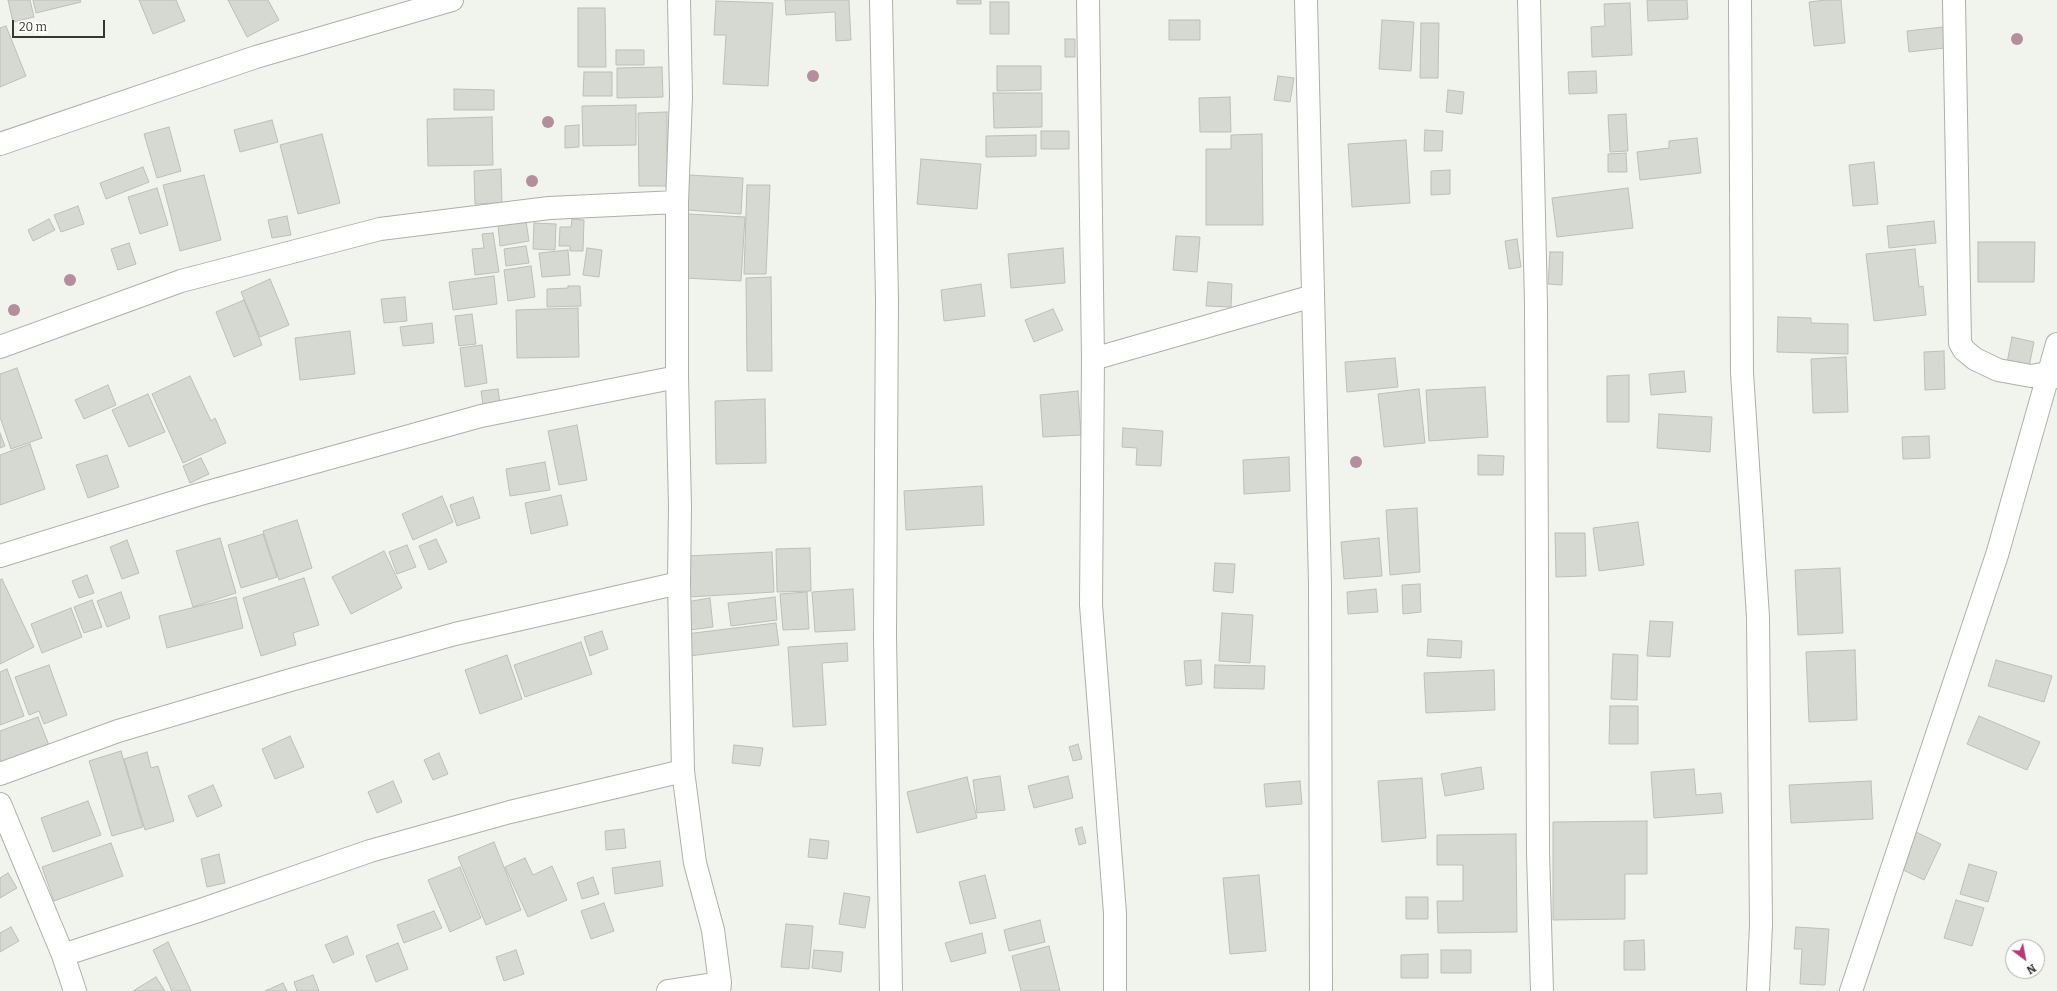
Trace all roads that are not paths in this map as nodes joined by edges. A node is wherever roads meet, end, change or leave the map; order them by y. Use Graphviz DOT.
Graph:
graph roads {
  1 [pos="452,0"];
  2 [pos="679,0"];
  3 [pos="881,0"];
  4 [pos="1088,0"];
  5 [pos="1306,0"];
  6 [pos="1529,0"];
  7 [pos="1740,0"];
  8 [pos="1954,0"];
  9 [pos="0,144"];
  10 [pos="678,202"];
  11 [pos="1313,296"];
  12 [pos="2057,344"];
  13 [pos="0,347"];
  14 [pos="1093,359"];
  15 [pos="2052,375"];
  16 [pos="677,377"];
  17 [pos="0,556"];
  18 [pos="679,583"];
  19 [pos="683,771"];
  20 [pos="0,774"];
  21 [pos="2,813"];
  22 [pos="63,955"];
  23 [pos="719,987"];
  24 [pos="75,991"];
  25 [pos="668,991"];
  26 [pos="891,991"];
  27 [pos="1115,991"];
  28 [pos="1321,991"];
  29 [pos="1542,991"];
  30 [pos="1758,991"];
  31 [pos="1851,991"];
  1 -- 9 [label="street"];
  2 -- 10 [label="street"];
  3 -- 26 [label="street"];
  4 -- 14 [label="street"];
  5 -- 11 [label="street"];
  6 -- 29 [label="street"];
  7 -- 30 [label="street"];
  8 -- 15 [label="street"];
  10 -- 13 [label="street"];
  10 -- 16 [label="street"];
  11 -- 14 [label="street"];
  11 -- 28 [label="street"];
  12 -- 15 [label="street"];
  14 -- 27 [label="street"];
  15 -- 31 [label="street"];
  16 -- 17 [label="street"];
  16 -- 18 [label="street"];
  18 -- 19 [label="street"];
  18 -- 20 [label="street"];
  19 -- 22 [label="street"];
  19 -- 23 [label="street"];
  21 -- 22 [label="street"];
  22 -- 24 [label="street"];
  23 -- 25 [label="street"];
}
